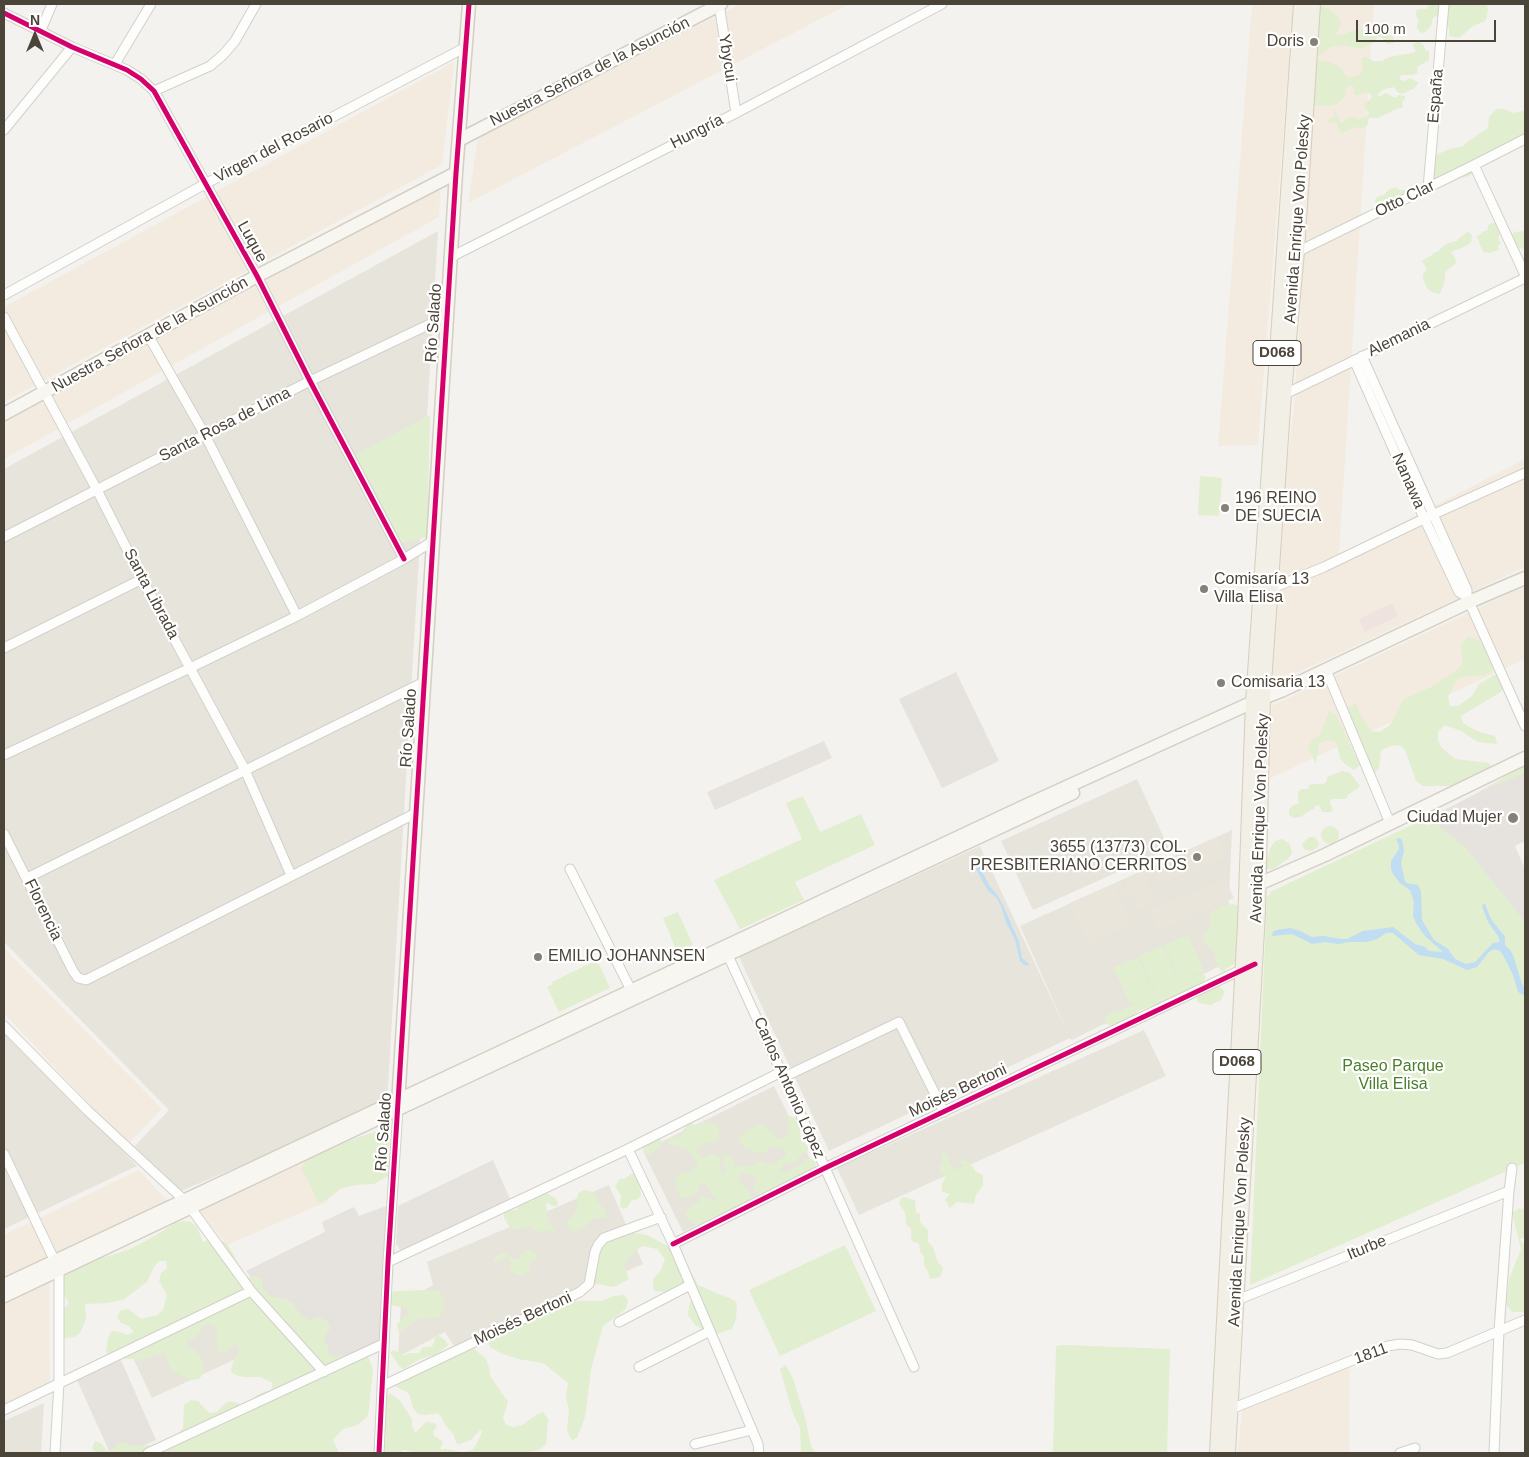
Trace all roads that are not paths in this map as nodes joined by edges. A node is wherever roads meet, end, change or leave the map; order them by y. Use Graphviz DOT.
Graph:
graph roads {
  1 [pos="52,4"];
  2 [pos="151,4"];
  3 [pos="256,4"];
  4 [pos="469,4"];
  5 [pos="719,4"];
  6 [pos="942,4"];
  7 [pos="1301,4"];
  8 [pos="1313,4"];
  9 [pos="1444,4"];
  10 [pos="4,12"];
  11 [pos="41,30"];
  12 [pos="72,47"];
  13 [pos="466,47"];
  14 [pos="115,64"];
  15 [pos="154,92"];
  16 [pos="736,113"];
  17 [pos="4,130"];
  18 [pos="1525,139"];
  19 [pos="459,140"];
  20 [pos="1474,165"];
  21 [pos="456,172"];
  22 [pos="205,184"];
  23 [pos="1428,188"];
  24 [pos="1297,252"];
  25 [pos="451,257"];
  26 [pos="1283,259"];
  27 [pos="257,276"];
  28 [pos="1525,277"];
  29 [pos="4,295"];
  30 [pos="447,316"];
  31 [pos="4,317"];
  32 [pos="148,335"];
  33 [pos="1358,358"];
  34 [pos="310,381"];
  35 [pos="44,392"];
  36 [pos="1279,396"];
  37 [pos="4,414"];
  38 [pos="205,436"];
  39 [pos="1525,473"];
  40 [pos="97,490"];
  41 [pos="1428,516"];
  42 [pos="4,537"];
  43 [pos="433,541"];
  44 [pos="404,559"];
  45 [pos="1525,578"];
  46 [pos="142,579"];
  47 [pos="1265,590"];
  48 [pos="1468,600"];
  49 [pos="296,616"];
  50 [pos="4,648"];
  51 [pos="190,668"];
  52 [pos="1326,670"];
  53 [pos="424,682"];
  54 [pos="1258,703"];
  55 [pos="1525,726"];
  56 [pos="4,755"];
  57 [pos="1525,758"];
  58 [pos="244,770"];
  59 [pos="416,813"];
  60 [pos="1390,823"];
  61 [pos="4,834"];
  62 [pos="570,869"];
  63 [pos="291,875"];
  64 [pos="27,878"];
  65 [pos="1253,887"];
  66 [pos="726,951"];
  67 [pos="1248,967"];
  68 [pos="633,994"];
  69 [pos="4,1026"];
  70 [pos="782,1074"];
  71 [pos="398,1104"];
  72 [pos="944,1112"];
  73 [pos="628,1149"];
  74 [pos="4,1154"];
  75 [pos="825,1168"];
  76 [pos="1512,1168"];
  77 [pos="1509,1191"];
  78 [pos="187,1204"];
  79 [pos="661,1218"];
  80 [pos="673,1244"];
  81 [pos="388,1262"];
  82 [pos="57,1266"];
  83 [pos="4,1285"];
  84 [pos="690,1285"];
  85 [pos="251,1291"];
  86 [pos="4,1296"];
  87 [pos="1231,1303"];
  88 [pos="1525,1320"];
  89 [pos="619,1322"];
  90 [pos="710,1331"];
  91 [pos="1499,1331"];
  92 [pos="383,1344"];
  93 [pos="639,1367"];
  94 [pos="914,1367"];
  95 [pos="324,1372"];
  96 [pos="59,1383"];
  97 [pos="382,1386"];
  98 [pos="4,1410"];
  99 [pos="1224,1412"];
  100 [pos="752,1430"];
  101 [pos="695,1444"];
  102 [pos="1415,1448"];
  103 [pos="54,1453"];
  104 [pos="148,1453"];
  105 [pos="378,1453"];
  106 [pos="759,1453"];
  107 [pos="1216,1453"];
  108 [pos="1228,1453"];
  109 [pos="1400,1453"];
  110 [pos="1494,1453"];
  1 -- 11 [label="street"];
  2 -- 14 [label="street"];
  3 -- 15 [label="street"];
  4 -- 13 [label="main road, Río Salado"];
  5 -- 16 [label="street, Ybycui"];
  5 -- 19 [label="main road, Nuestra Señora de la Asunción"];
  6 -- 16 [label="street, Hungría"];
  7 -- 26 [label="main road, Avenida Enrique Von Polesky / D068"];
  8 -- 24 [label="main road, Avenida Enrique Von Polesky / D068"];
  9 -- 23 [label="street, España"];
  10 -- 11 [label="street, Luque"];
  11 -- 12 [label="street, Luque"];
  12 -- 14 [label="street, Luque"];
  12 -- 17 [label="street"];
  13 -- 19 [label="main road, Río Salado"];
  13 -- 22 [label="street, Virgen del Rosario"];
  14 -- 15 [label="street, Luque"];
  15 -- 22 [label="street, Luque"];
  16 -- 25 [label="street, Hungría"];
  18 -- 20 [label="street, Otto Clar"];
  19 -- 21 [label="main road, Río Salado"];
  20 -- 23 [label="street, Otto Clar"];
  20 -- 28 [label="street"];
  21 -- 25 [label="main road, Río Salado"];
  21 -- 27 [label="main road, Nuestra Señora de la Asunción"];
  22 -- 27 [label="street, Luque"];
  22 -- 29 [label="street, Virgen del Rosario"];
  23 -- 24 [label="street, Otto Clar"];
  24 -- 26 [label="street, Otto Clar"];
  24 -- 36 [label="main road, Avenida Enrique Von Polesky / D068"];
  25 -- 30 [label="main road, Río Salado"];
  26 -- 36 [label="main road, Avenida Enrique Von Polesky / D068"];
  27 -- 32 [label="main road, Nuestra Señora de la Asunción"];
  27 -- 34 [label="street, Luque"];
  28 -- 33 [label="street, Alemania"];
  30 -- 34 [label="street, Santa Rosa de Lima"];
  30 -- 43 [label="main road, Río Salado"];
  31 -- 35 [label="street, Santa Librada"];
  32 -- 35 [label="main road, Nuestra Señora de la Asunción"];
  32 -- 38 [label="street"];
  33 -- 36 [label="street, Alemania"];
  33 -- 41 [label="street, Nanawa"];
  34 -- 38 [label="street, Santa Rosa de Lima"];
  34 -- 44 [label="street, Luque"];
  35 -- 37 [label="main road, Nuestra Señora de la Asunción"];
  35 -- 40 [label="street, Santa Librada"];
  36 -- 47 [label="main road, Avenida Enrique Von Polesky / D068"];
  38 -- 40 [label="street, Santa Rosa de Lima"];
  38 -- 49 [label="street"];
  39 -- 41 [label="street"];
  40 -- 42 [label="street, Santa Rosa de Lima"];
  40 -- 46 [label="street, Santa Librada"];
  41 -- 47 [label="street"];
  41 -- 48 [label="street, Nanawa"];
  43 -- 44 [label="street"];
  43 -- 53 [label="main road, Río Salado"];
  44 -- 49 [label="street"];
  45 -- 48 [label="main road"];
  46 -- 50 [label="street"];
  46 -- 51 [label="street, Santa Librada"];
  47 -- 54 [label="main road, Avenida Enrique Von Polesky / D068"];
  48 -- 52 [label="main road"];
  48 -- 55 [label="street, Nanawa"];
  49 -- 51 [label="street"];
  51 -- 56 [label="street"];
  51 -- 58 [label="street, Santa Librada"];
  52 -- 54 [label="main road"];
  52 -- 60 [label="street"];
  53 -- 58 [label="street"];
  53 -- 59 [label="main road, Río Salado"];
  54 -- 65 [label="main road, Avenida Enrique Von Polesky / D068"];
  54 -- 66 [label="main road"];
  57 -- 60 [label="main road"];
  58 -- 63 [label="street, Santa Librada"];
  58 -- 64 [label="street"];
  59 -- 63 [label="street"];
  59 -- 71 [label="main road, Río Salado"];
  60 -- 65 [label="main road"];
  61 -- 64 [label="street, Florencia"];
  62 -- 68 [label="street"];
  63 -- 64 [label="street, Florencia"];
  65 -- 67 [label="main road, Avenida Enrique Von Polesky / D068"];
  66 -- 68 [label="main road"];
  66 -- 70 [label="street, Carlos Antonio López"];
  67 -- 72 [label="street, Moisés Bertoni"];
  67 -- 87 [label="main road, Avenida Enrique Von Polesky / D068"];
  68 -- 71 [label="main road"];
  69 -- 78 [label="street"];
  70 -- 72 [label="street"];
  70 -- 73 [label="street"];
  70 -- 75 [label="street, Carlos Antonio López"];
  71 -- 78 [label="main road"];
  71 -- 81 [label="street, Río Salado"];
  72 -- 75 [label="street, Moisés Bertoni"];
  73 -- 79 [label="street"];
  73 -- 81 [label="street"];
  74 -- 82 [label="street"];
  75 -- 80 [label="street, Moisés Bertoni"];
  75 -- 94 [label="street, Carlos Antonio López"];
  76 -- 77 [label="street"];
  77 -- 87 [label="street, Iturbe"];
  77 -- 91 [label="street"];
  78 -- 82 [label="main road"];
  78 -- 85 [label="street"];
  79 -- 80 [label="street"];
  79 -- 97 [label="street, Moisés Bertoni"];
  80 -- 84 [label="street"];
  81 -- 92 [label="street, Río Salado"];
  82 -- 83 [label="main road"];
  82 -- 86 [label="main road"];
  82 -- 96 [label="street"];
  84 -- 89 [label="street"];
  84 -- 90 [label="street"];
  85 -- 95 [label="street"];
  85 -- 96 [label="street"];
  87 -- 99 [label="main road, Avenida Enrique Von Polesky / D068"];
  88 -- 91 [label="street, 1811"];
  90 -- 93 [label="street"];
  90 -- 100 [label="street"];
  91 -- 99 [label="street, 1811"];
  91 -- 110 [label="street"];
  92 -- 95 [label="street"];
  92 -- 97 [label="street, Río Salado"];
  95 -- 104 [label="street"];
  96 -- 98 [label="street"];
  96 -- 103 [label="street"];
  97 -- 105 [label="street, Río Salado"];
  99 -- 107 [label="main road, Avenida Enrique Von Polesky / D068"];
  99 -- 108 [label="main road, Avenida Enrique Von Polesky / D068"];
  100 -- 101 [label="street"];
  100 -- 106 [label="street"];
  102 -- 109 [label="street"];
}
